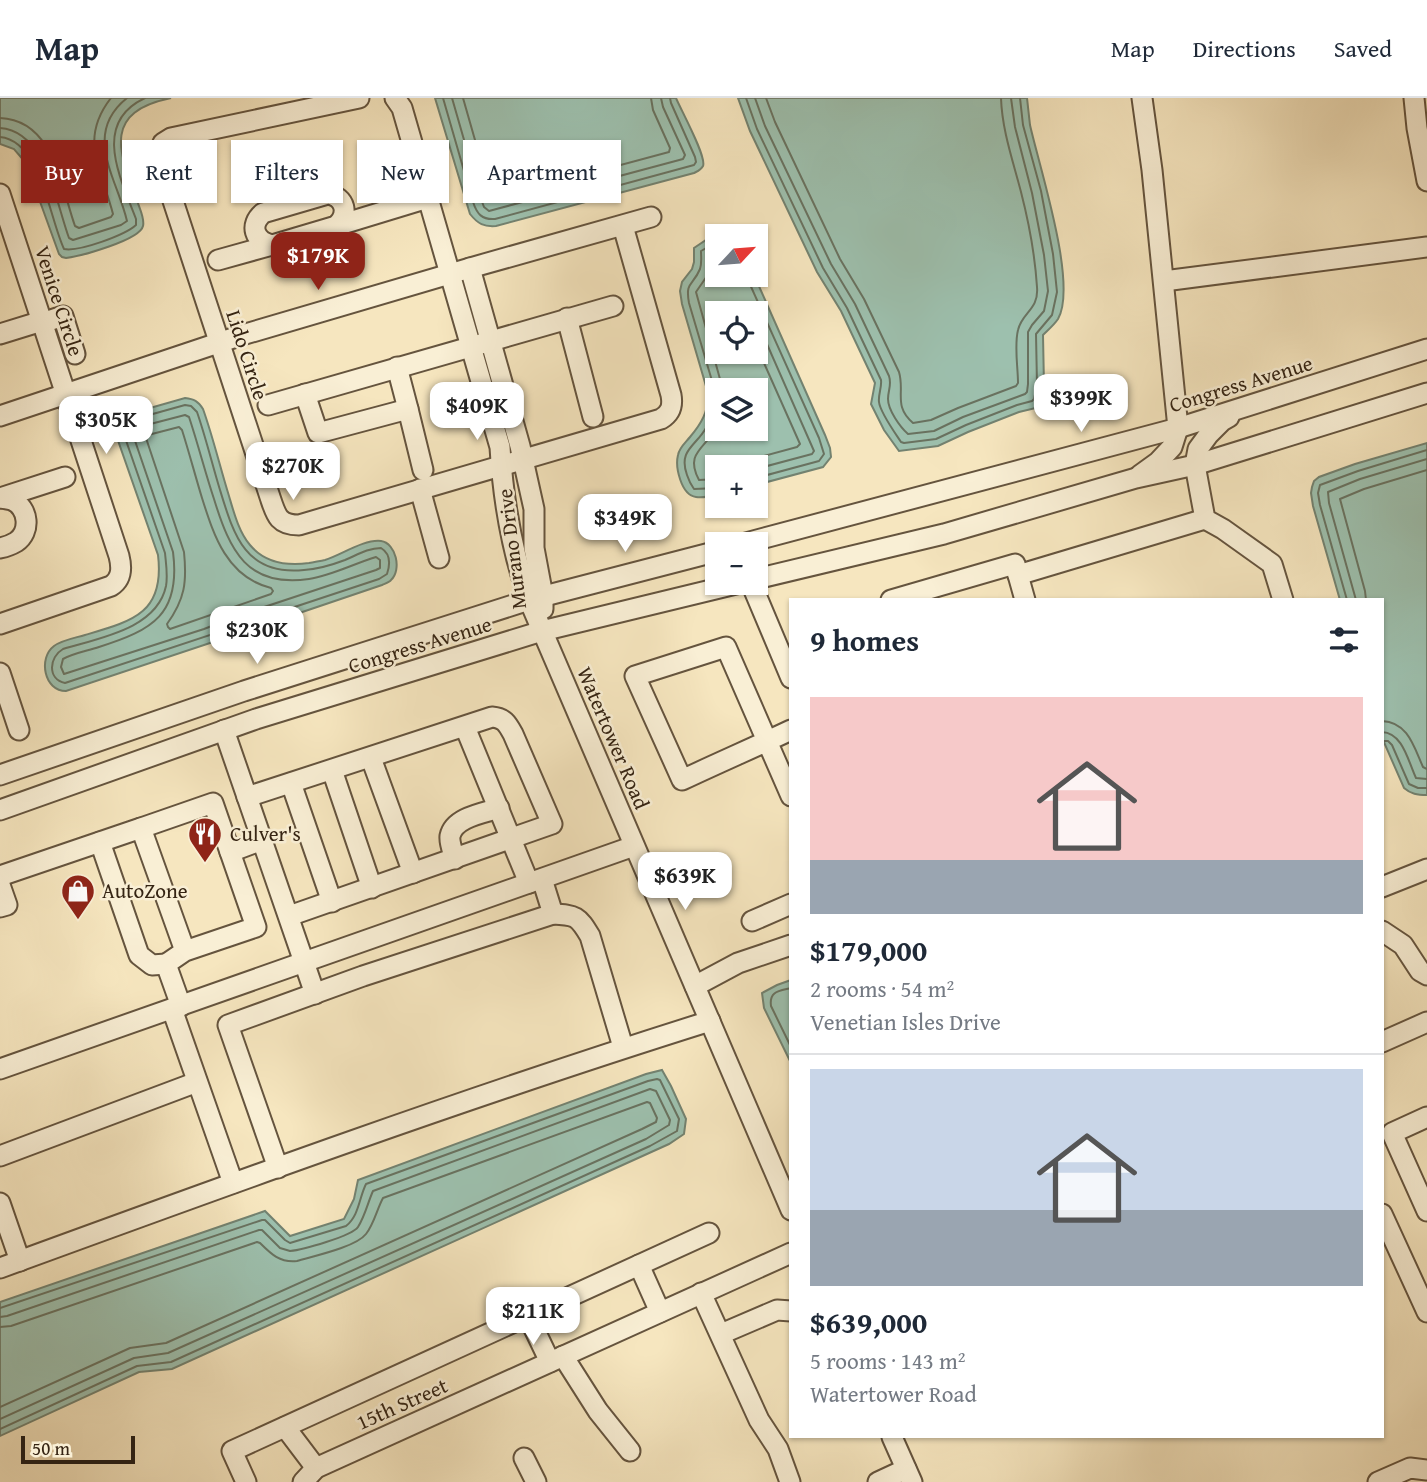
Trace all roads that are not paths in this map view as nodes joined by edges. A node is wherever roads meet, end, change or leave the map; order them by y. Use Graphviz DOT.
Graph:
graph roads {
  1 [pos="359,98"];
  2 [pos="395,98"];
  3 [pos="1142,98"];
  4 [pos="1414,98"];
  5 [pos="411,140"];
  6 [pos="1427,181"];
  7 [pos="0,194"];
  8 [pos="412,203"];
  9 [pos="429,203"];
  10 [pos="652,218"];
  11 [pos="336,226"];
  12 [pos="623,226"];
  13 [pos="272,245"];
  14 [pos="1427,247"];
  15 [pos="218,260"];
  16 [pos="470,268"];
  17 [pos="450,274"];
  18 [pos="1164,281"];
  19 [pos="613,306"];
  20 [pos="567,318"];
  21 [pos="42,322"];
  22 [pos="0,334"];
  23 [pos="490,341"];
  24 [pos="219,343"];
  25 [pos="471,346"];
  26 [pos="1427,349"];
  27 [pos="75,354"];
  28 [pos="397,367"];
  29 [pos="1427,393"];
  30 [pos="305,394"];
  31 [pos="65,395"];
  32 [pos="268,405"];
  33 [pos="1252,405"];
  34 [pos="408,409"];
  35 [pos="0,416"];
  36 [pos="593,416"];
  37 [pos="1178,428"];
  38 [pos="523,459"];
  39 [pos="1195,465"];
  40 [pos="501,466"];
  41 [pos="423,470"];
  42 [pos="65,477"];
  43 [pos="1136,478"];
  44 [pos="420,489"];
  45 [pos="0,498"];
  46 [pos="1206,519"];
  47 [pos="768,537"];
  48 [pos="0,548"];
  49 [pos="705,554"];
  50 [pos="439,558"];
  51 [pos="1018,575"];
  52 [pos="768,576"];
  53 [pos="705,591"];
  54 [pos="756,595"];
  55 [pos="536,598"];
  56 [pos="898,598"];
  57 [pos="1024,598"];
  58 [pos="1282,598"];
  59 [pos="0,624"];
  60 [pos="542,631"];
  61 [pos="789,671"];
  62 [pos="0,673"];
  63 [pos="465,727"];
  64 [pos="19,730"];
  65 [pos="224,730"];
  66 [pos="789,731"];
  67 [pos="767,741"];
  68 [pos="372,758"];
  69 [pos="332,770"];
  70 [pos="0,775"];
  71 [pos="291,783"];
  72 [pos="789,791"];
  73 [pos="247,797"];
  74 [pos="499,808"];
  75 [pos="0,810"];
  76 [pos="141,828"];
  77 [pos="512,838"];
  78 [pos="262,840"];
  79 [pos="100,842"];
  80 [pos="634,846"];
  81 [pos="230,852"];
  82 [pos="455,859"];
  83 [pos="1427,869"];
  84 [pos="413,873"];
  85 [pos="0,876"];
  86 [pos="535,881"];
  87 [pos="0,885"];
  88 [pos="1384,886"];
  89 [pos="372,888"];
  90 [pos="332,902"];
  91 [pos="789,905"];
  92 [pos="0,907"];
  93 [pos="554,914"];
  94 [pos="289,916"];
  95 [pos="752,920"];
  96 [pos="1384,932"];
  97 [pos="789,946"];
  98 [pos="185,951"];
  99 [pos="305,962"];
  100 [pos="166,964"];
  101 [pos="1427,975"];
  102 [pos="695,986"];
  103 [pos="315,994"];
  104 [pos="177,1007"];
  105 [pos="710,1021"];
  106 [pos="1427,1022"];
  107 [pos="1384,1041"];
  108 [pos="623,1047"];
  109 [pos="0,1069"];
  110 [pos="197,1082"];
  111 [pos="1427,1117"];
  112 [pos="0,1156"];
  113 [pos="278,1168"];
  114 [pos="233,1184"];
  115 [pos="0,1203"];
  116 [pos="789,1205"];
  117 [pos="1427,1211"];
  118 [pos="1384,1218"];
  119 [pos="709,1233"];
  120 [pos="789,1254"];
  121 [pos="20,1261"];
  122 [pos="639,1265"];
  123 [pos="0,1268"];
  124 [pos="701,1293"];
  125 [pos="789,1311"];
  126 [pos="660,1312"];
  127 [pos="1427,1312"];
  128 [pos="528,1316"];
  129 [pos="720,1334"];
  130 [pos="556,1359"];
  131 [pos="285,1427"];
  132 [pos="892,1438"];
  133 [pos="630,1451"];
  134 [pos="524,1458"];
  135 [pos="1427,1470"];
  136 [pos="310,1475"];
  137 [pos="909,1476"];
  138 [pos="247,1482"];
  139 [pos="536,1482"];
  140 [pos="790,1482"];
  141 [pos="878,1482"];
  142 [pos="1379,1482"];
  1 -- 24 [label="street, Lido Circle"];
  2 -- 5 [label="street"];
  3 -- 18 [label="street"];
  4 -- 6 [label="street"];
  7 -- 21 [label="street, Venice Circle"];
  8 -- 11 [label="street"];
  9 -- 17 [label="street"];
  10 -- 12 [label="street"];
  11 -- 13 [label="street"];
  11 -- 13 [label="street"];
  12 -- 16 [label="street"];
  12 -- 38 [label="street, Lido Circle"];
  13 -- 15 [label="street"];
  14 -- 18 [label="street"];
  16 -- 17 [label="street"];
  16 -- 23 [label="street, Murano Drive"];
  17 -- 24 [label="street"];
  17 -- 25 [label="street, Murano Drive"];
  18 -- 37 [label="street"];
  19 -- 20 [label="street"];
  20 -- 23 [label="street"];
  20 -- 36 [label="street"];
  21 -- 22 [label="street"];
  21 -- 27 [label="street"];
  21 -- 31 [label="street, Venice Circle"];
  23 -- 25 [label="street"];
  23 -- 38 [label="street, Murano Drive"];
  24 -- 31 [label="street"];
  24 -- 44 [label="street, Lido Circle"];
  25 -- 28 [label="street"];
  25 -- 40 [label="street, Murano Drive"];
  26 -- 33 [label="street, Congress Avenue"];
  28 -- 30 [label="street"];
  28 -- 34 [label="street"];
  29 -- 39 [label="street"];
  30 -- 32 [label="street"];
  30 -- 34 [label="street"];
  31 -- 35 [label="street"];
  31 -- 59 [label="street, Venice Circle"];
  33 -- 37 [label="street, Congress Avenue"];
  33 -- 39 [label="street"];
  34 -- 41 [label="street"];
  37 -- 43 [label="street"];
  37 -- 47 [label="street, Congress Avenue"];
  38 -- 40 [label="street, Lido Circle"];
  38 -- 55 [label="street, Murano Drive"];
  39 -- 43 [label="street"];
  39 -- 46 [label="street"];
  40 -- 44 [label="street, Lido Circle"];
  40 -- 55 [label="street, Murano Drive"];
  42 -- 45 [label="street"];
  43 -- 52 [label="street"];
  44 -- 50 [label="street"];
  45 -- 48 [label="street"];
  46 -- 51 [label="street"];
  46 -- 58 [label="street"];
  49 -- 55 [label="street, Congress Avenue"];
  51 -- 56 [label="street"];
  51 -- 57 [label="street"];
  53 -- 60 [label="street, Congress Avenue"];
  54 -- 61 [label="street"];
  55 -- 60 [label="street, Murano Drive"];
  55 -- 70 [label="street, Congress Avenue"];
  60 -- 65 [label="street, Congress Avenue"];
  60 -- 80 [label="street, Watertower Road"];
  62 -- 64 [label="street"];
  63 -- 68 [label="street"];
  63 -- 74 [label="street"];
  63 -- 77 [label="street"];
  65 -- 73 [label="street"];
  65 -- 75 [label="street, Congress Avenue"];
  66 -- 67 [label="street"];
  67 -- 67 [label="street"];
  67 -- 72 [label="street"];
  68 -- 69 [label="street"];
  68 -- 84 [label="street"];
  69 -- 71 [label="street"];
  69 -- 89 [label="street"];
  71 -- 73 [label="street"];
  71 -- 90 [label="street"];
  73 -- 78 [label="street"];
  74 -- 77 [label="street"];
  74 -- 82 [label="street"];
  76 -- 79 [label="street"];
  76 -- 81 [label="street"];
  76 -- 98 [label="street"];
  77 -- 82 [label="street"];
  77 -- 86 [label="street"];
  78 -- 81 [label="street"];
  78 -- 94 [label="street"];
  79 -- 85 [label="street"];
  79 -- 100 [label="street"];
  80 -- 86 [label="street"];
  80 -- 102 [label="street, Watertower Road"];
  81 -- 98 [label="street"];
  82 -- 84 [label="street"];
  83 -- 88 [label="street"];
  84 -- 89 [label="street"];
  86 -- 93 [label="street"];
  86 -- 99 [label="street"];
  87 -- 92 [label="street"];
  89 -- 90 [label="street"];
  90 -- 94 [label="street"];
  91 -- 95 [label="street"];
  93 -- 103 [label="street"];
  93 -- 108 [label="street"];
  94 -- 99 [label="street"];
  96 -- 101 [label="street"];
  97 -- 102 [label="street"];
  98 -- 100 [label="street"];
  99 -- 103 [label="street"];
  99 -- 104 [label="street"];
  100 -- 104 [label="street"];
  102 -- 105 [label="street, Watertower Road"];
  103 -- 113 [label="street"];
  104 -- 109 [label="street"];
  104 -- 110 [label="street"];
  105 -- 108 [label="street"];
  105 -- 116 [label="street, Watertower Road"];
  106 -- 107 [label="street"];
  108 -- 113 [label="street"];
  110 -- 112 [label="street"];
  110 -- 114 [label="street"];
  111 -- 117 [label="street"];
  113 -- 114 [label="street"];
  114 -- 121 [label="street"];
  115 -- 121 [label="street"];
  118 -- 127 [label="street"];
  119 -- 122 [label="street"];
  120 -- 124 [label="street, 15th Street"];
  121 -- 123 [label="street"];
  122 -- 126 [label="street"];
  122 -- 128 [label="street"];
  124 -- 126 [label="street, 15th Street"];
  124 -- 129 [label="street"];
  125 -- 129 [label="street"];
  126 -- 130 [label="street, 15th Street"];
  128 -- 130 [label="street"];
  128 -- 131 [label="street"];
  129 -- 140 [label="street"];
  130 -- 133 [label="street"];
  130 -- 136 [label="street, 15th Street"];
  131 -- 136 [label="street"];
  131 -- 138 [label="street"];
  132 -- 137 [label="street"];
  134 -- 139 [label="street"];
  135 -- 142 [label="street"];
  137 -- 141 [label="street"];
}
